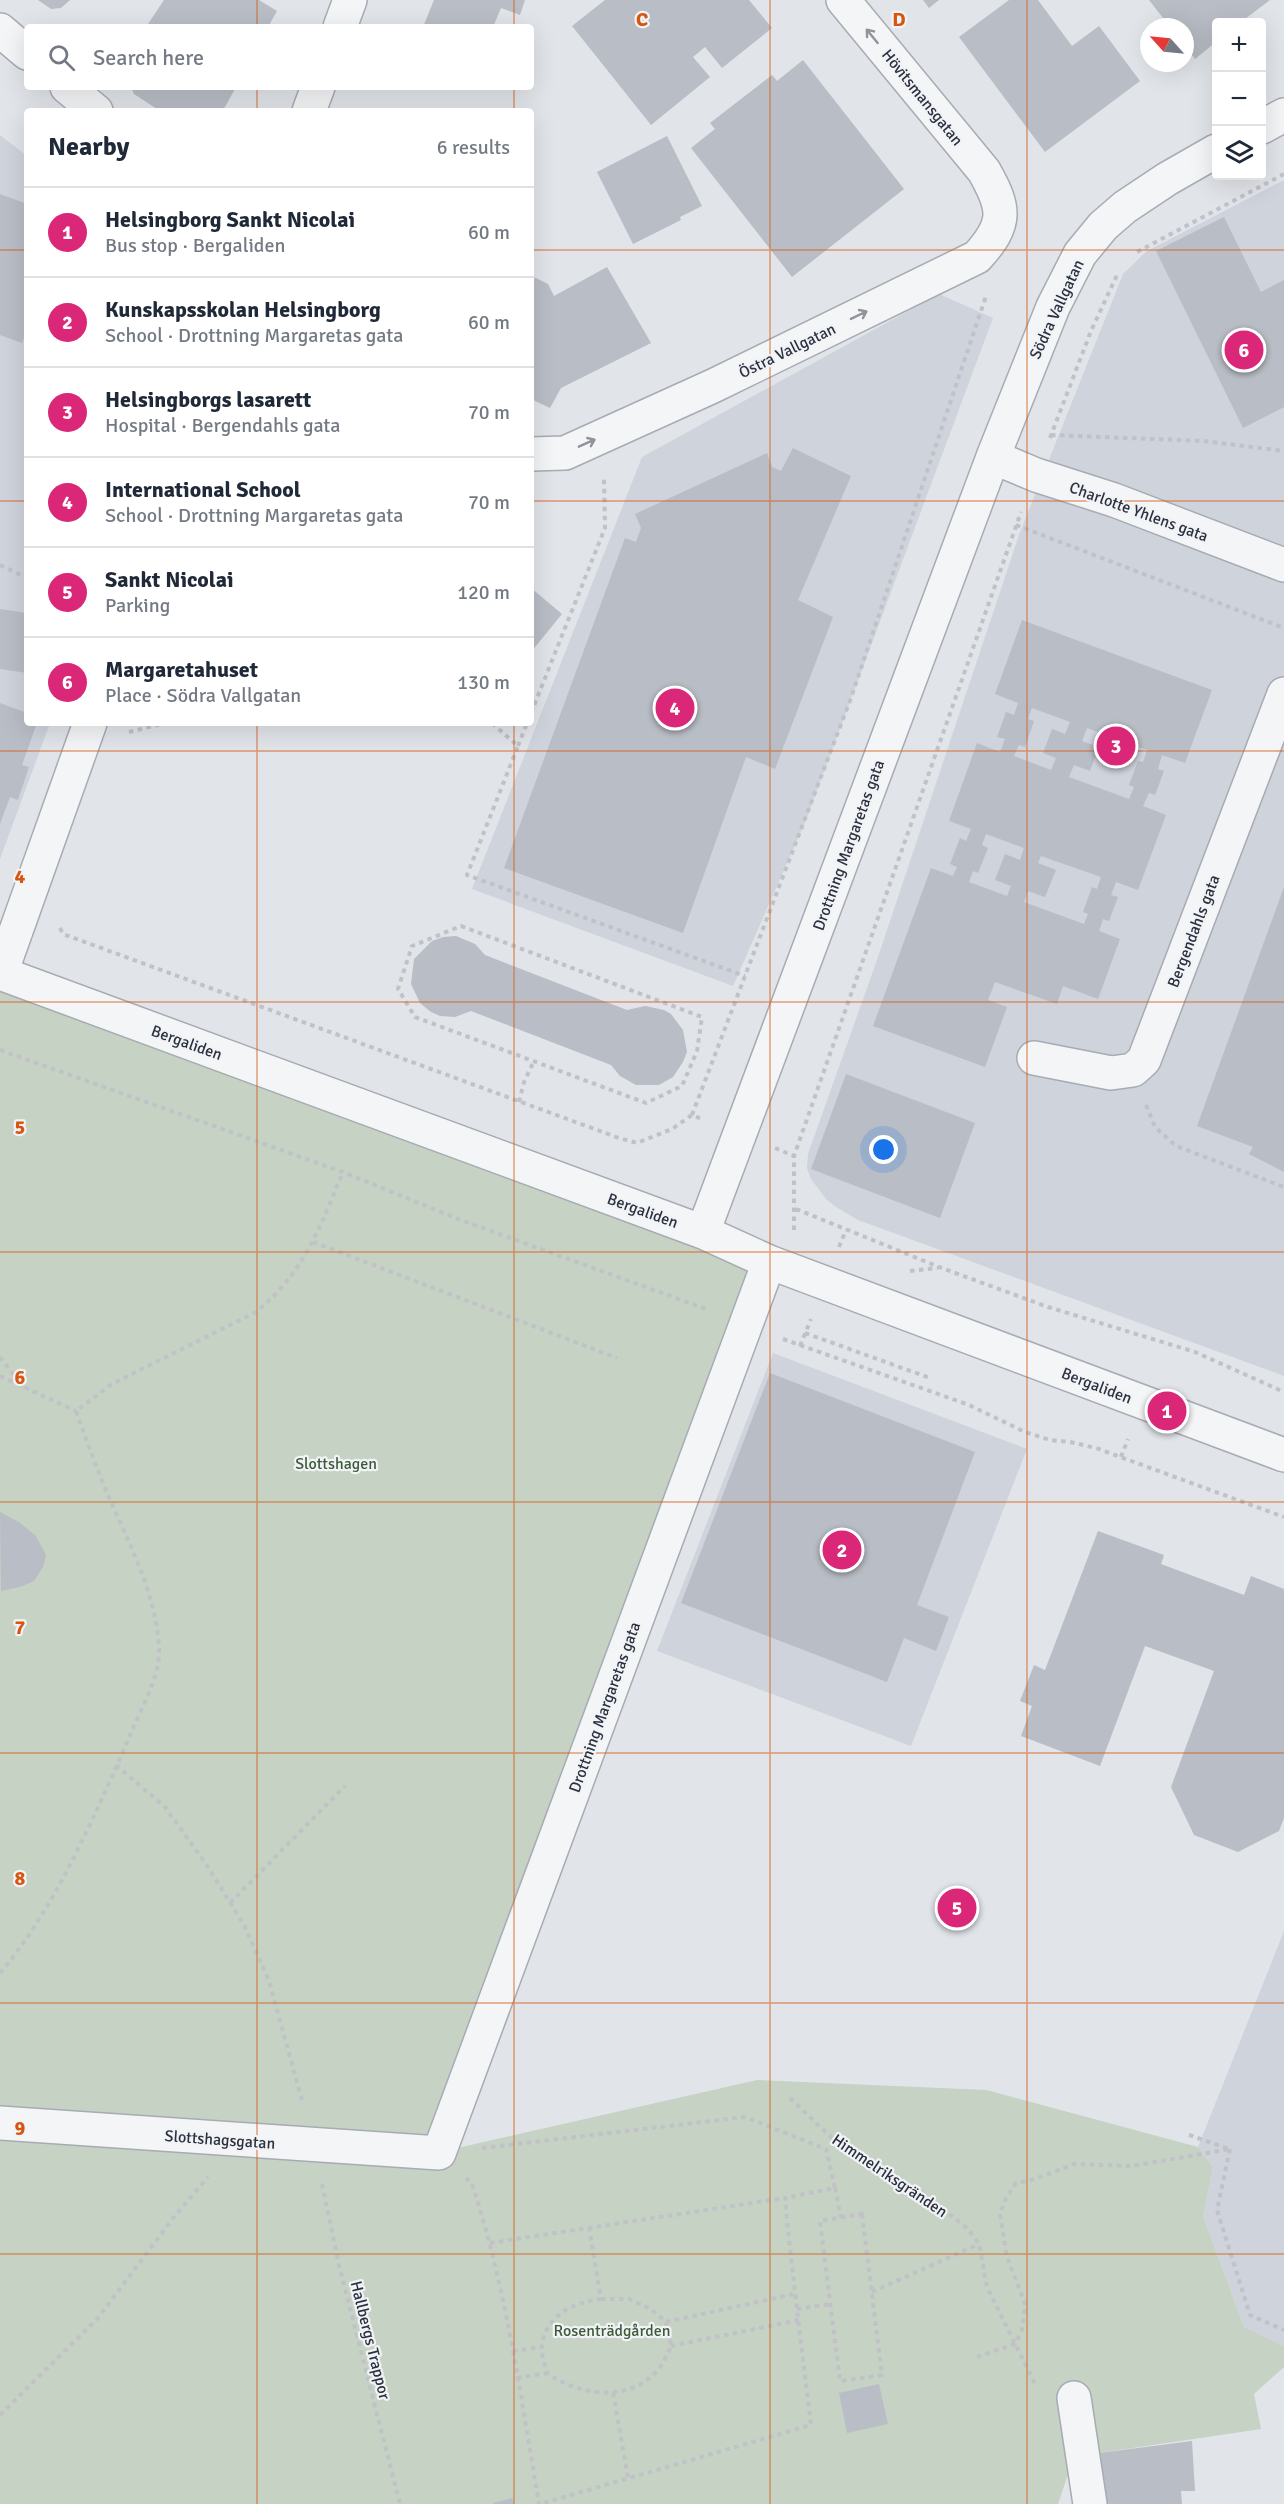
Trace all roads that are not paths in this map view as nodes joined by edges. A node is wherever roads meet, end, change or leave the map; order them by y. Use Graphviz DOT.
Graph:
graph roads {
  1 [pos="350,0"];
  2 [pos="843,0"];
  3 [pos="341,24"];
  4 [pos="0,30"];
  5 [pos="24,50"];
  6 [pos="71,90"];
  7 [pos="317,90"];
  8 [pos="92,108"];
  9 [pos="310,108"];
  10 [pos="1284,115"];
  11 [pos="1264,126"];
  12 [pos="1212,153"];
  13 [pos="999,197"];
  14 [pos="534,454"];
  15 [pos="993,457"];
  16 [pos="1284,565"];
  17 [pos="1284,694"];
  18 [pos="89,726"];
  19 [pos="1,973"];
  20 [pos="1034,1058"];
  21 [pos="703,1233"];
  22 [pos="780,1266"];
  23 [pos="1284,1455"];
  24 [pos="0,2123"];
  25 [pos="439,2153"];
  26 [pos="1074,2398"];
  27 [pos="1090,2504"];
  1 -- 3 [label="street"];
  13 -- 2 [label="street, Hövitsmansgatan, one-way"];
  4 -- 5 [label="street"];
  6 -- 8 [label="street"];
  7 -- 9 [label="street"];
  10 -- 11 [label="street"];
  12 -- 15 [label="street, Södra Vallgatan"];
  14 -- 13 [label="street, Östra Vallgatan, one-way"];
  15 -- 16 [label="street, Charlotte Yhlens gata"];
  15 -- 21 [label="street, Drottning Margaretas gata"];
  17 -- 20 [label="street, Bergendahls gata"];
  18 -- 19 [label="street"];
  19 -- 21 [label="street, Bergaliden"];
  21 -- 22 [label="street, Bergaliden"];
  22 -- 23 [label="street, Bergaliden"];
  22 -- 25 [label="street, Drottning Margaretas gata"];
  24 -- 25 [label="street, Slottshagsgatan"];
  26 -- 27 [label="street"];
}
